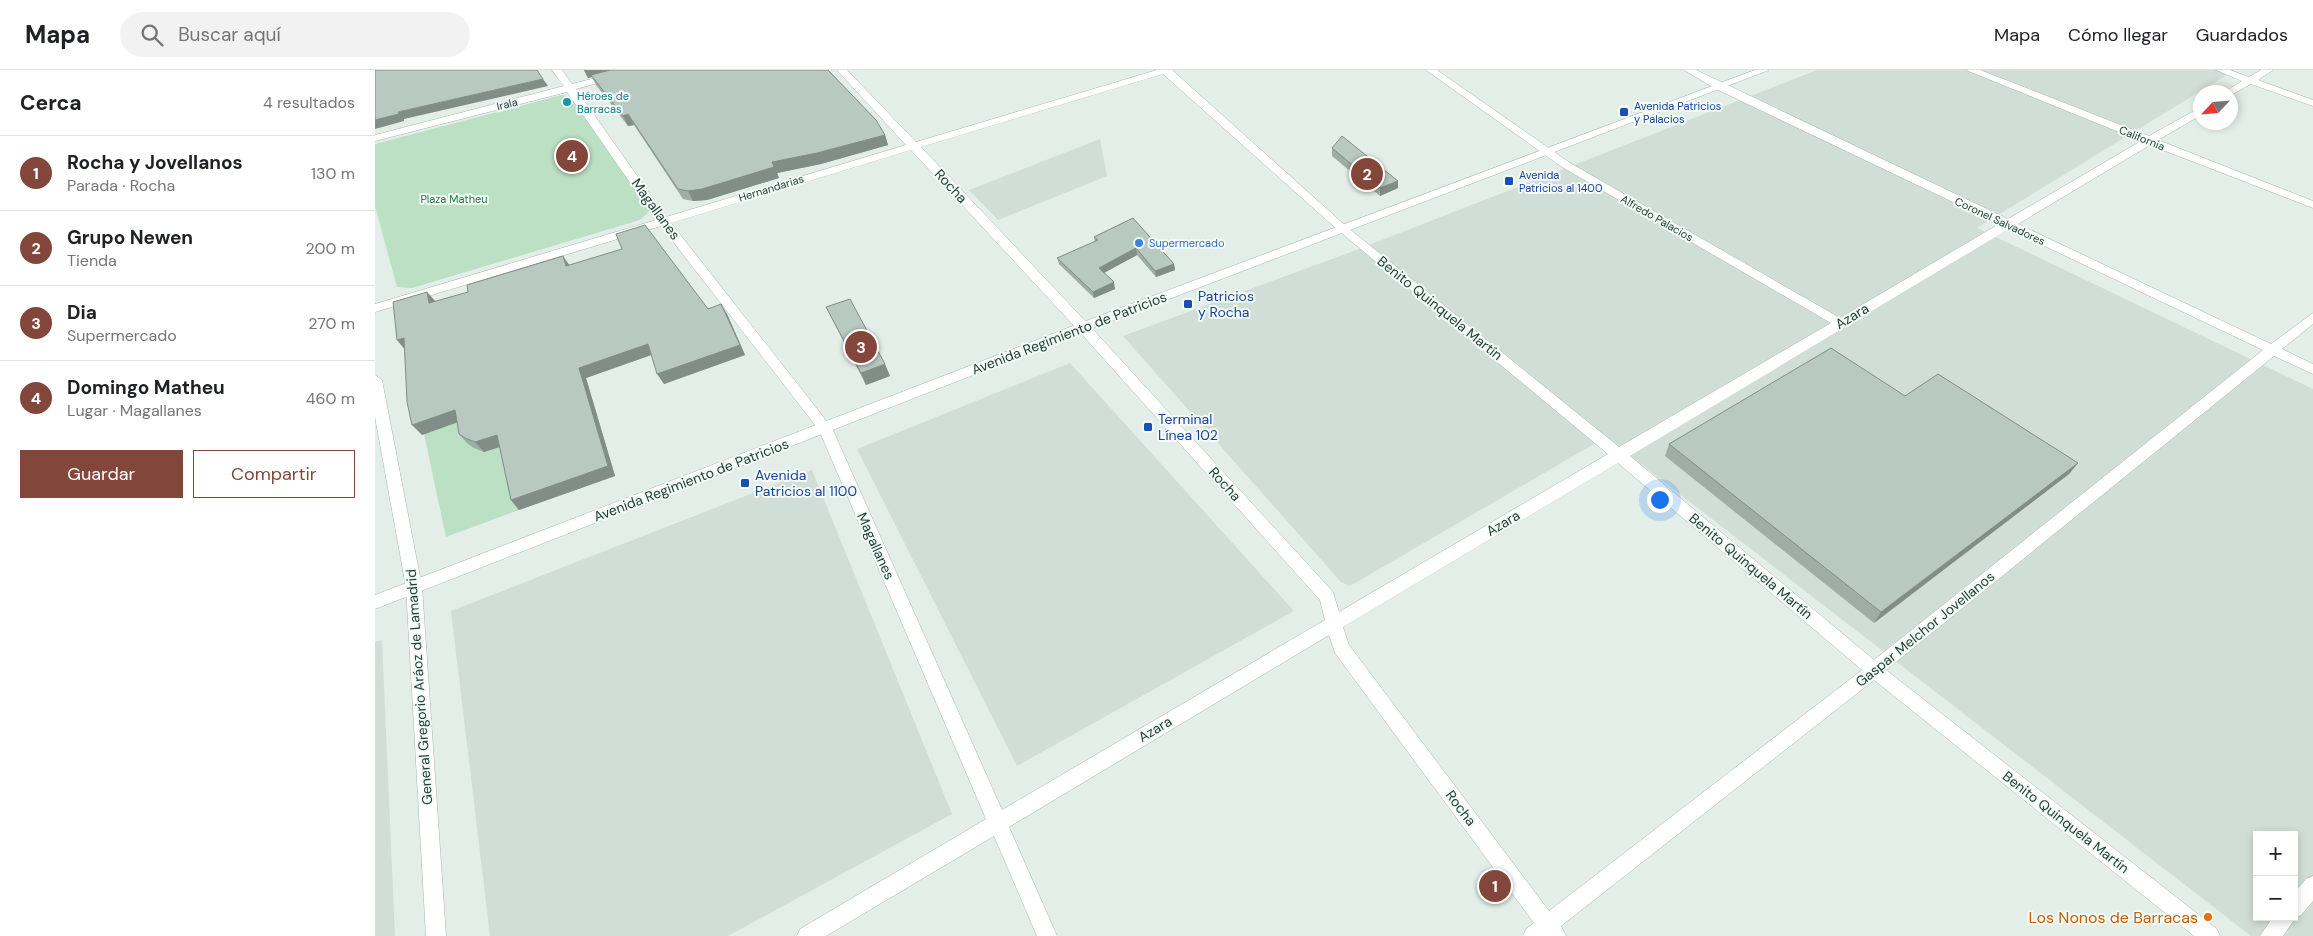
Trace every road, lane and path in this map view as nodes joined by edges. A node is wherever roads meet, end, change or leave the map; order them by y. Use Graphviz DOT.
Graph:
graph roads {
  1 [pos="557,70"];
  2 [pos="639,70"];
  3 [pos="842,70"];
  4 [pos="1165,70"];
  5 [pos="1431,70"];
  6 [pos="1689,70"];
  7 [pos="1764,70"];
  8 [pos="1971,70"];
  9 [pos="2221,70"];
  10 [pos="2268,70"];
  11 [pos="2250,80"];
  12 [pos="1719,87"];
  13 [pos="2238,87"];
  14 [pos="569,88"];
  15 [pos="2313,103"];
  16 [pos="2193,115"];
  17 [pos="375,138"];
  18 [pos="2150,141"];
  19 [pos="913,146"];
  20 [pos="1546,153"];
  21 [pos="2313,205"];
  22 [pos="663,221"];
  23 [pos="2007,224"];
  24 [pos="1343,229"];
  25 [pos="375,308"];
  26 [pos="2313,317"];
  27 [pos="1840,323"];
  28 [pos="1083,327"];
  29 [pos="2272,350"];
  30 [pos="2313,369"];
  31 [pos="375,380"];
  32 [pos="825,428"];
  33 [pos="1619,454"];
  34 [pos="414,587"];
  35 [pos="375,602"];
  36 [pos="1335,622"];
  37 [pos="1874,670"];
  38 [pos="998,824"];
  39 [pos="2313,886"];
  40 [pos="2298,903"];
  41 [pos="2283,921"];
  42 [pos="1552,930"];
  43 [pos="436,936"];
  44 [pos="807,936"];
  45 [pos="1047,936"];
  46 [pos="1533,936"];
  47 [pos="2210,936"];
  48 [pos="2270,936"];
  1 -- 14 [label="street, Magallanes"];
  2 -- 14 [label="street, Irala"];
  3 -- 19 [label="street, Rocha"];
  4 -- 19 [label="street, Hernandarias"];
  4 -- 24 [label="street, Benito Quinquela Martín"];
  5 -- 20 [label="street, Alfredo Palacios"];
  6 -- 12 [label="street, Coronel Salvadores"];
  7 -- 12 [label="street, Avenida Regimiento de Patricios"];
  8 -- 18 [label="street, California"];
  9 -- 11 [label="street"];
  10 -- 11 [label="street"];
  11 -- 13 [label="street"];
  11 -- 15 [label="street"];
  12 -- 20 [label="street, Avenida Regimiento de Patricios"];
  12 -- 23 [label="street, Coronel Salvadores"];
  14 -- 17 [label="street, Irala"];
  14 -- 22 [label="street, Magallanes"];
  16 -- 18 [label="street, Azara"];
  18 -- 21 [label="street, California"];
  18 -- 23 [label="street, Azara"];
  19 -- 22 [label="street, Hernandarias"];
  19 -- 28 [label="street, Rocha"];
  20 -- 24 [label="street, Avenida Regimiento de Patricios"];
  20 -- 27 [label="street, Alfredo Palacios"];
  22 -- 25 [label="street, Hernandarias"];
  22 -- 32 [label="street, Magallanes"];
  23 -- 27 [label="street, Azara"];
  23 -- 29 [label="street, Coronel Salvadores"];
  24 -- 28 [label="street, Avenida Regimiento de Patricios"];
  24 -- 33 [label="street, Benito Quinquela Martín"];
  26 -- 29 [label="street, Gaspar Melchor Jovellanos"];
  27 -- 33 [label="street, Azara"];
  28 -- 32 [label="street, Avenida Regimiento de Patricios"];
  28 -- 36 [label="street, Rocha"];
  29 -- 30 [label="street, Coronel Salvadores"];
  29 -- 37 [label="street, Gaspar Melchor Jovellanos"];
  31 -- 34 [label="street, General Gregorio Aráoz de Lamadrid"];
  32 -- 34 [label="street, Avenida Regimiento de Patricios"];
  32 -- 38 [label="street, Magallanes"];
  33 -- 36 [label="street, Azara"];
  33 -- 37 [label="street, Benito Quinquela Martín"];
  34 -- 35 [label="street, Avenida Regimiento de Patricios"];
  34 -- 43 [label="street, General Gregorio Aráoz de Lamadrid"];
  36 -- 38 [label="street, Azara"];
  36 -- 42 [label="street, Rocha"];
  37 -- 42 [label="street, Gaspar Melchor Jovellanos"];
  37 -- 47 [label="street, Benito Quinquela Martín"];
  38 -- 44 [label="street, Azara"];
  38 -- 45 [label="street, Magallanes"];
  39 -- 40 [label="street"];
  41 -- 48 [label="street"];
  42 -- 46 [label="street, Gaspar Melchor Jovellanos"];
}
